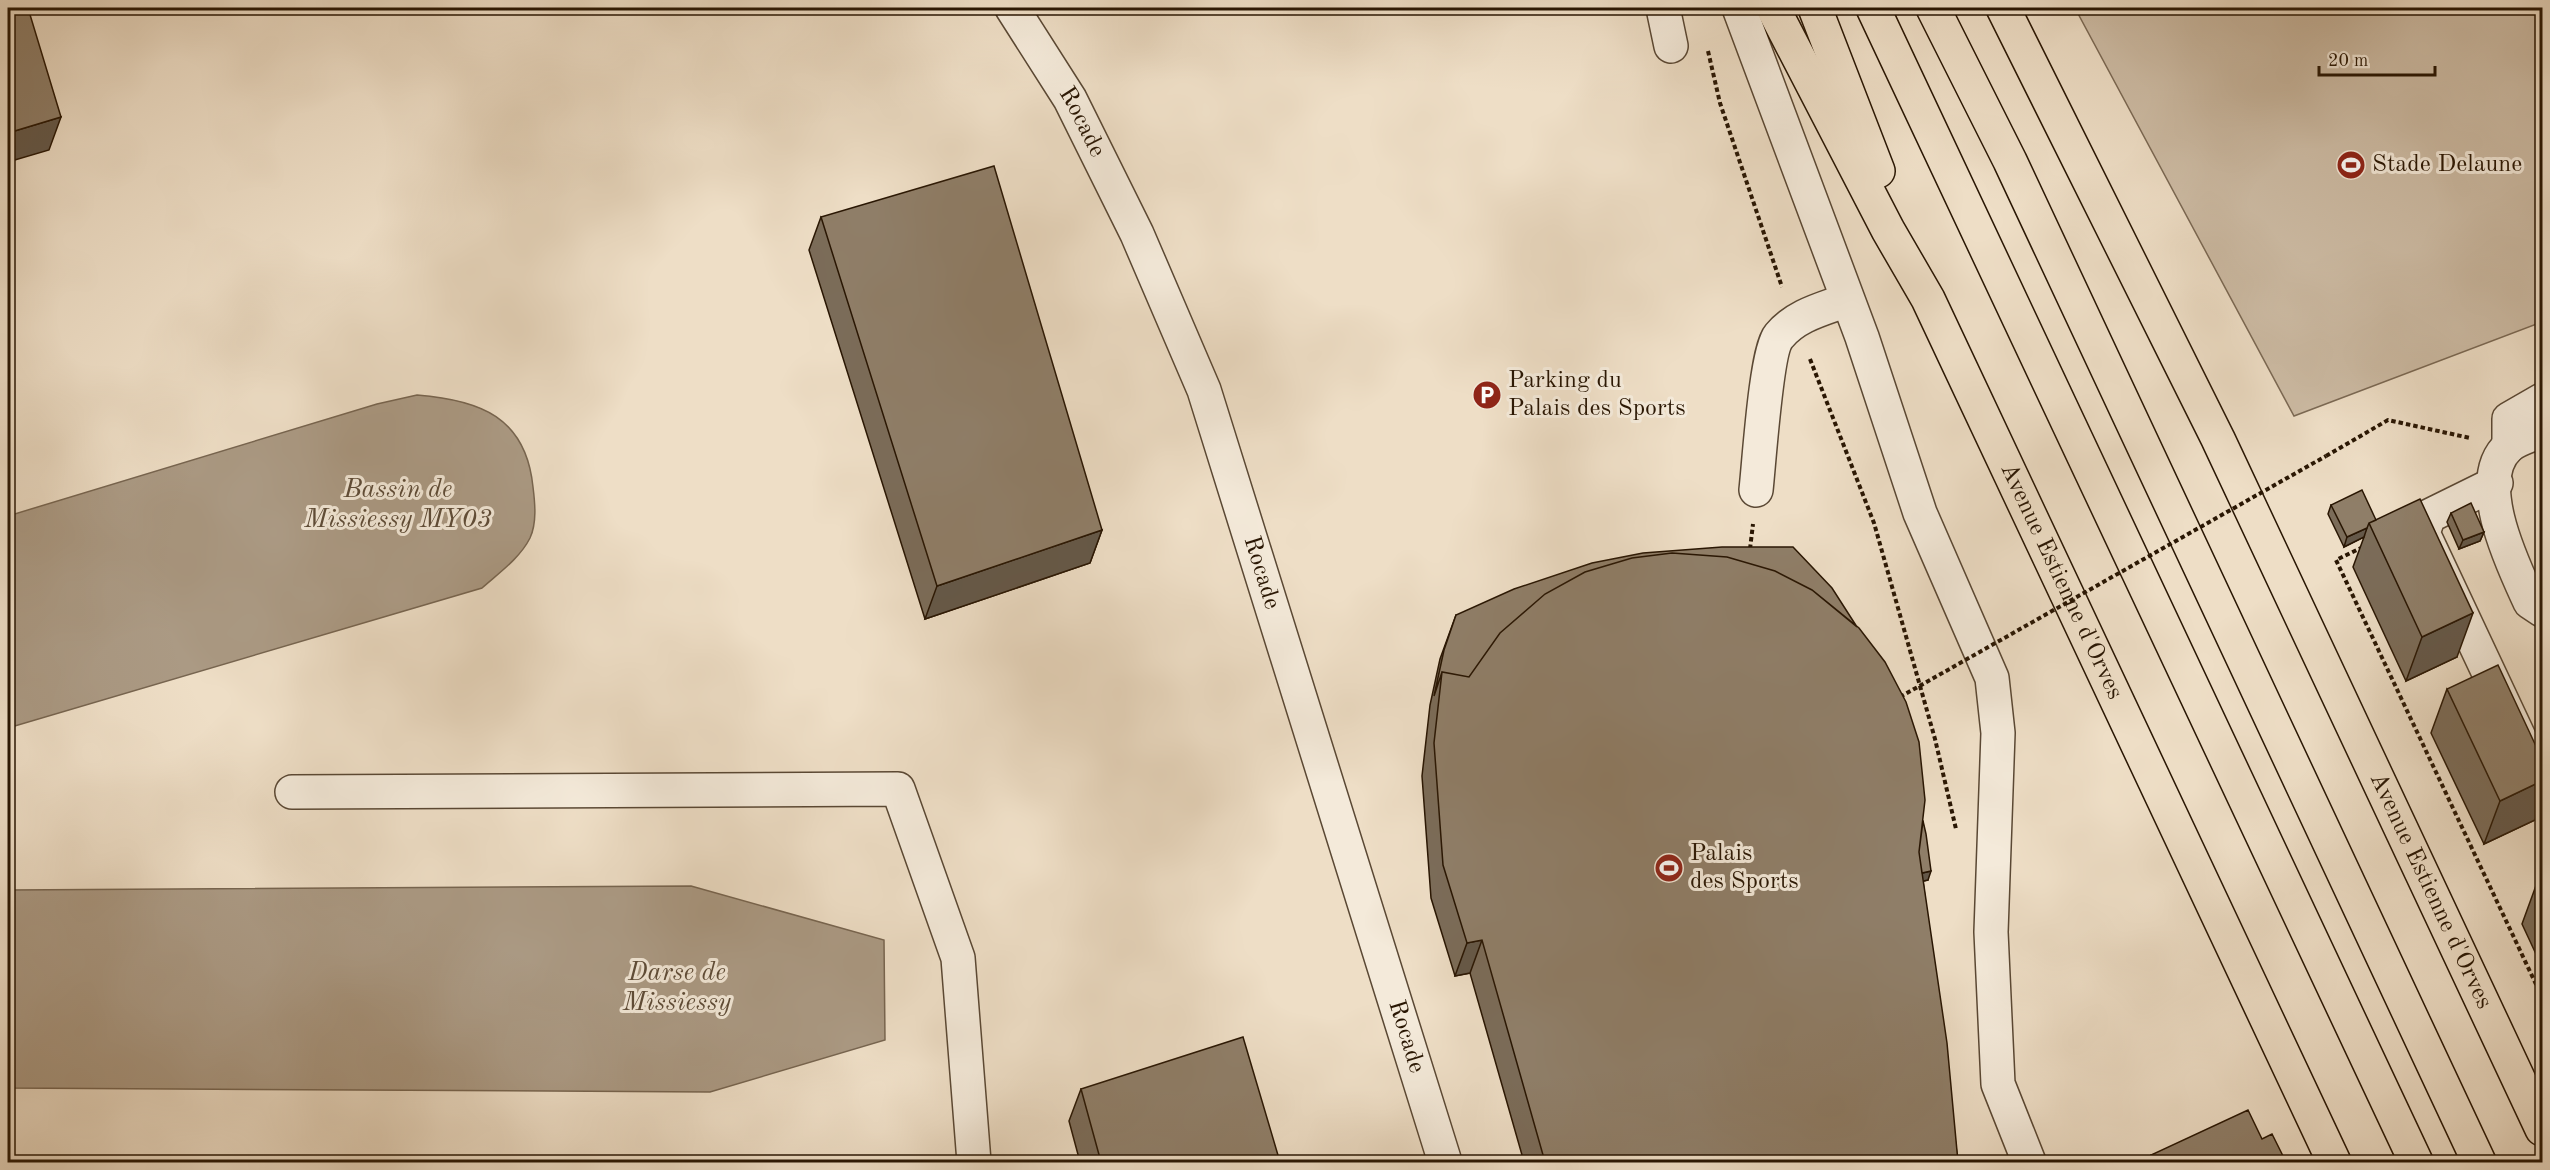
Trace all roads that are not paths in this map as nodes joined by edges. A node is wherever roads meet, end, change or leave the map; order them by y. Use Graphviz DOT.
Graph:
graph roads {
  1 [pos="1012,8"];
  2 [pos="1663,8"];
  3 [pos="1739,8"];
  4 [pos="1758,8"];
  5 [pos="1773,8"];
  6 [pos="1815,8"];
  7 [pos="1873,8"];
  8 [pos="1933,8"];
  9 [pos="2003,8"];
  10 [pos="1671,46"];
  11 [pos="1888,230"];
  12 [pos="1928,299"];
  13 [pos="1847,300"];
  14 [pos="2542,400"];
  15 [pos="2542,430"];
  16 [pos="2509,446"];
  17 [pos="2496,483"];
  18 [pos="1756,490"];
  19 [pos="2542,610"];
  20 [pos="2542,786"];
  21 [pos="292,792"];
  22 [pos="2542,1129"];
  23 [pos="974,1162"];
  24 [pos="1445,1162"];
  25 [pos="2028,1162"];
  26 [pos="2334,1162"];
  27 [pos="2416,1162"];
  28 [pos="2479,1162"];
  1 -- 24 [label="street, Rocade"];
  2 -- 10 [label="street"];
  3 -- 13 [label="street"];
  4 -- 11 [label="street"];
  5 -- 11 [label="main road, Avenue Estienne d'Orves"];
  6 -- 12 [label="main road"];
  7 -- 27 [label="main road"];
  8 -- 28 [label="main road"];
  9 -- 22 [label="main road, Avenue Estienne d'Orves"];
  11 -- 12 [label="main road, Avenue Estienne d'Orves"];
  12 -- 26 [label="main road, Avenue Estienne d'Orves"];
  13 -- 18 [label="street"];
  13 -- 25 [label="street"];
  14 -- 16 [label="street"];
  15 -- 16 [label="street"];
  16 -- 17 [label="street"];
  17 -- 19 [label="street"];
  17 -- 20 [label="street"];
  21 -- 23 [label="street"];
}
